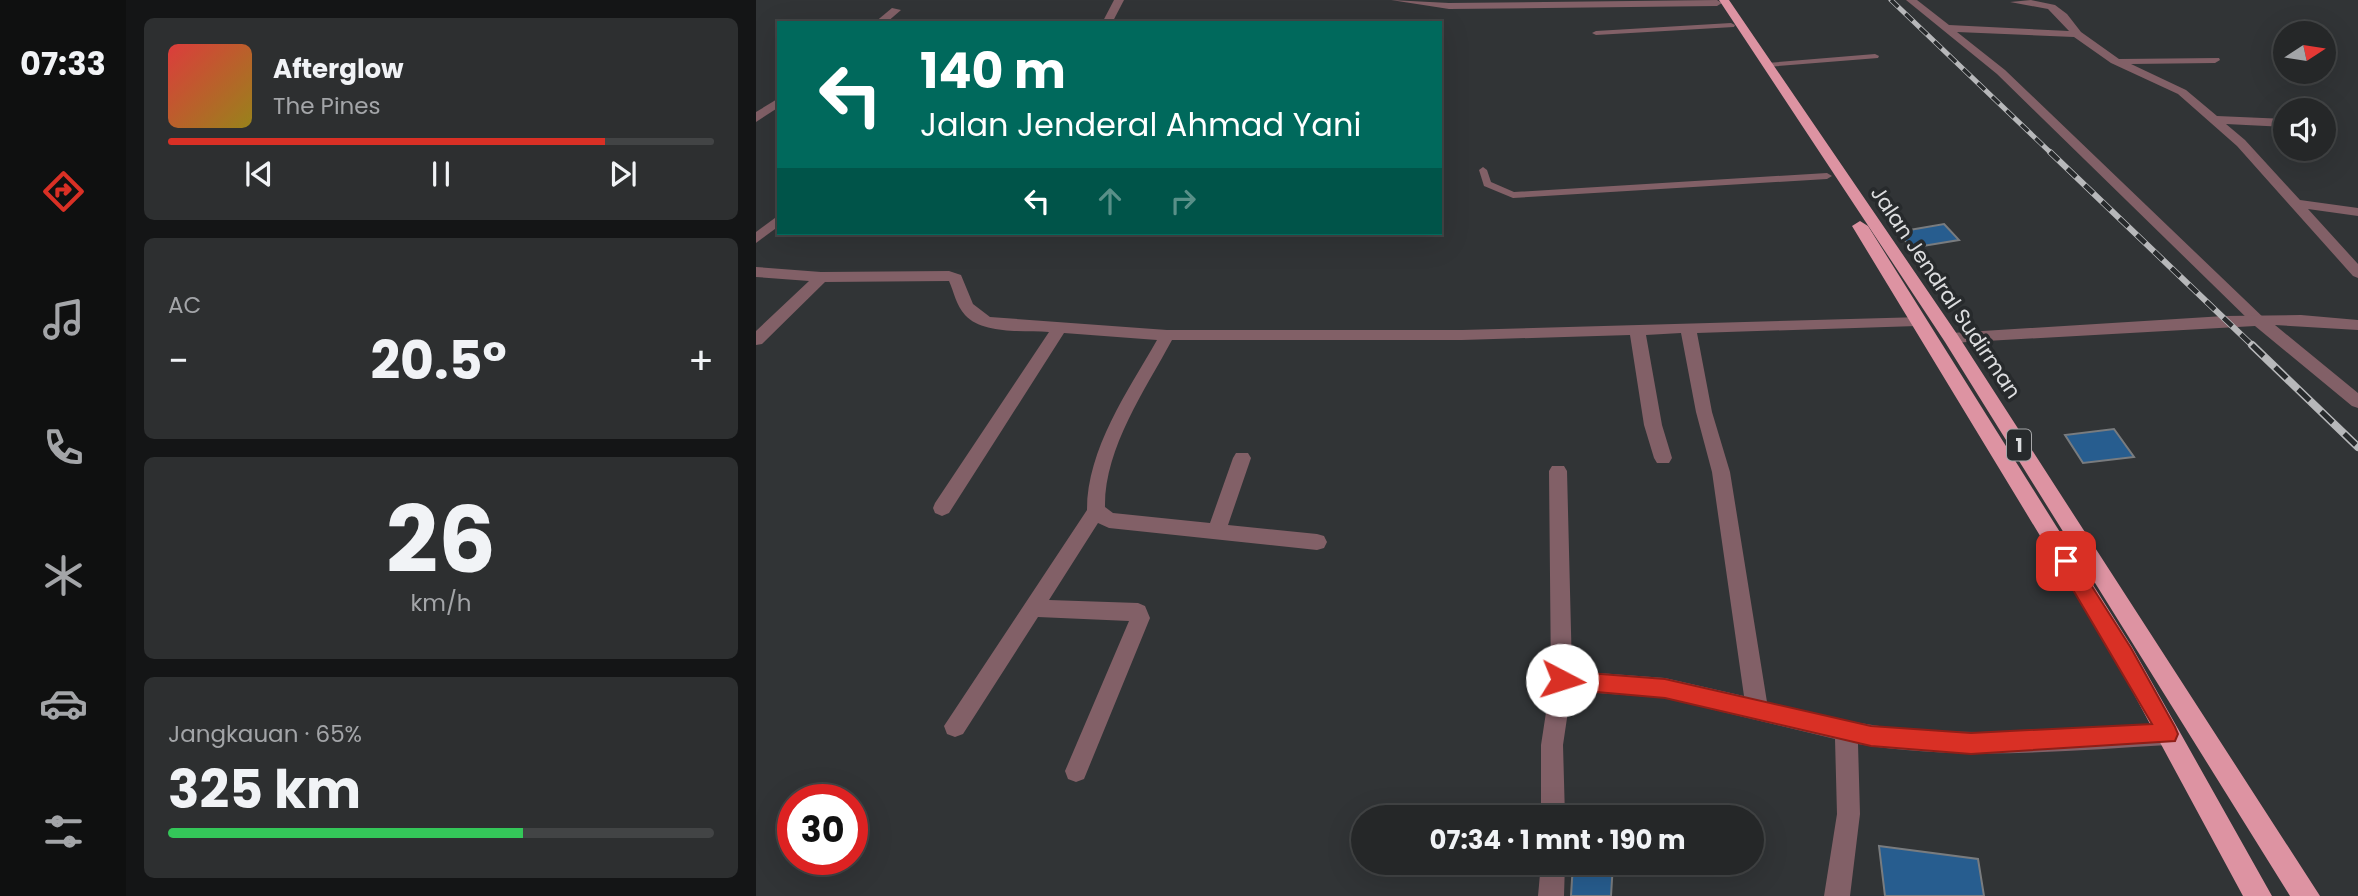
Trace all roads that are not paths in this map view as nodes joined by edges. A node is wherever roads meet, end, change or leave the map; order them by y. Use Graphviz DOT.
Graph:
graph roads {
  1 [pos="1119,0"];
  2 [pos="1396,0"];
  3 [pos="1911,0"];
  4 [pos="1718,1"];
  5 [pos="2015,2"];
  6 [pos="896,10"];
  7 [pos="882,21"];
  8 [pos="1108,21"];
  9 [pos="1731,25"];
  10 [pos="1944,28"];
  11 [pos="1596,33"];
  12 [pos="2077,34"];
  13 [pos="1875,55"];
  14 [pos="2215,60"];
  15 [pos="2115,61"];
  16 [pos="1767,65"];
  17 [pos="777,102"];
  18 [pos="756,118"];
  19 [pos="2217,120"];
  20 [pos="2273,122"];
  21 [pos="1483,170"];
  22 [pos="1827,176"];
  23 [pos="2298,204"];
  24 [pos="2358,212"];
  25 [pos="777,221"];
  26 [pos="756,239"];
  27 [pos="756,271"];
  28 [pos="2358,273"];
  29 [pos="821,276"];
  30 [pos="2258,320"];
  31 [pos="1917,321"];
  32 [pos="2358,325"];
  33 [pos="1061,326"];
  34 [pos="1688,327"];
  35 [pos="1637,330"];
  36 [pos="1167,335"];
  37 [pos="1951,338"];
  38 [pos="756,340"];
  39 [pos="2358,402"];
  40 [pos="1242,458"];
  41 [pos="1663,458"];
  42 [pos="1559,471"];
  43 [pos="942,508"];
  44 [pos="1096,511"];
  45 [pos="1216,532"];
  46 [pos="1317,542"];
  47 [pos="1033,608"];
  48 [pos="1562,680"];
  49 [pos="1757,710"];
  50 [pos="955,726"];
  51 [pos="1845,731"];
  52 [pos="2168,734"];
  53 [pos="1076,771"];
  54 [pos="1553,805"];
  55 [pos="1552,875"];
  56 [pos="1550,896"];
  57 [pos="1837,896"];
  58 [pos="2258,896"];
  59 [pos="2306,896"];
  1 -- 8 [label="street"];
  2 -- 4 [label="street"];
  3 -- 10 [label="street"];
  4 -- 9 [label="highway, 1"];
  4 -- 16 [label="highway, Jalan Jendral Sudirman / 1"];
  5 -- 12 [label="street"];
  6 -- 7 [label="street"];
  9 -- 11 [label="lane"];
  9 -- 22 [label="highway, 1"];
  10 -- 12 [label="street"];
  10 -- 30 [label="street"];
  12 -- 15 [label="street"];
  13 -- 16 [label="lane"];
  14 -- 15 [label="street"];
  15 -- 19 [label="street"];
  16 -- 37 [label="highway, Jalan Jendral Sudirman / 1"];
  17 -- 18 [label="street"];
  19 -- 20 [label="street"];
  19 -- 23 [label="street"];
  21 -- 22 [label="lane"];
  22 -- 31 [label="highway, 1"];
  23 -- 24 [label="street"];
  23 -- 28 [label="street"];
  25 -- 26 [label="street"];
  27 -- 29 [label="street"];
  29 -- 33 [label="street"];
  29 -- 38 [label="street"];
  30 -- 32 [label="street"];
  30 -- 37 [label="street"];
  30 -- 39 [label="street"];
  31 -- 34 [label="street"];
  31 -- 52 [label="highway, 1"];
  33 -- 36 [label="street"];
  33 -- 43 [label="street"];
  34 -- 35 [label="street"];
  34 -- 49 [label="street"];
  35 -- 36 [label="street"];
  35 -- 41 [label="street"];
  36 -- 44 [label="street"];
  37 -- 59 [label="highway, Jalan Jendral Sudirman / 1"];
  40 -- 45 [label="street"];
  42 -- 48 [label="street"];
  44 -- 45 [label="street"];
  44 -- 47 [label="street"];
  45 -- 46 [label="street"];
  47 -- 50 [label="street"];
  47 -- 53 [label="street"];
  48 -- 49 [label="street"];
  48 -- 54 [label="street"];
  49 -- 51 [label="street"];
  51 -- 52 [label="street"];
  51 -- 57 [label="street"];
  52 -- 58 [label="highway, 1"];
  55 -- 56 [label="street"];
}
